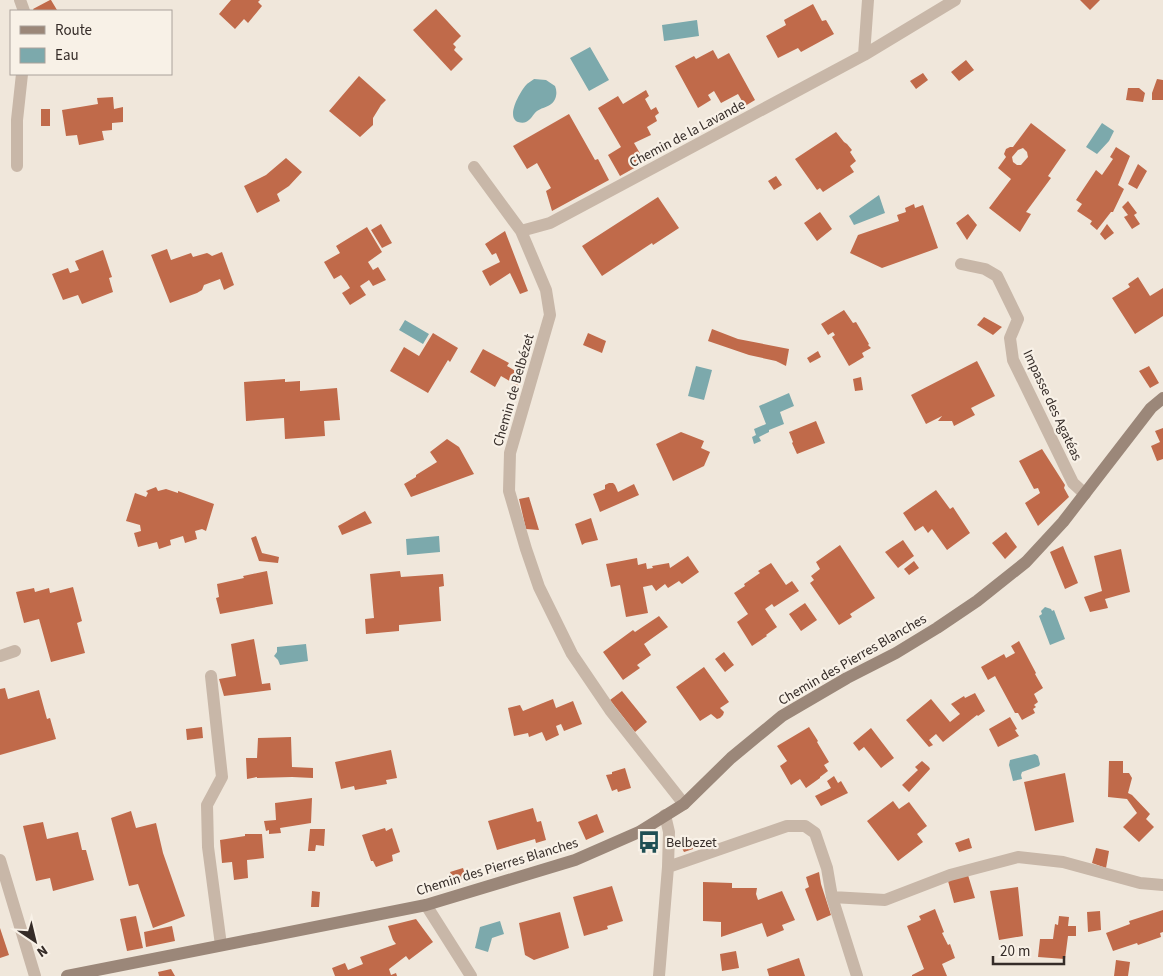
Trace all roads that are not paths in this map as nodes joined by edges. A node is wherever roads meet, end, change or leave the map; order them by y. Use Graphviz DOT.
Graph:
graph roads {
  1 [pos="868,0"];
  2 [pos="955,0"];
  3 [pos="864,55"];
  4 [pos="22,75"];
  5 [pos="17,166"];
  6 [pos="474,167"];
  7 [pos="521,231"];
  8 [pos="961,264"];
  9 [pos="1163,398"];
  10 [pos="1085,494"];
  11 [pos="15,651"];
  12 [pos="0,656"];
  13 [pos="211,676"];
  14 [pos="684,804"];
  15 [pos="666,815"];
  16 [pos="0,860"];
  17 [pos="668,867"];
  18 [pos="1163,884"];
  19 [pos="832,897"];
  20 [pos="426,905"];
  21 [pos="221,945"];
  22 [pos="97,973"];
  23 [pos="35,976"];
  24 [pos="67,976"];
  25 [pos="471,976"];
  26 [pos="660,976"];
  27 [pos="857,976"];
  1 -- 3 [label="street"];
  2 -- 3 [label="street, Chemin de la Lavande"];
  3 -- 7 [label="street, Chemin de la Lavande"];
  4 -- 5 [label="street"];
  6 -- 7 [label="street, Chemin de Belbézet"];
  7 -- 14 [label="street, Chemin de Belbézet"];
  8 -- 10 [label="street, Impasse des Agatéas"];
  9 -- 10 [label="street, Chemin des Pierres Blanches"];
  10 -- 14 [label="street, Chemin des Pierres Blanches"];
  11 -- 12 [label="street"];
  13 -- 21 [label="street"];
  14 -- 15 [label="street, Chemin des Pierres Blanches"];
  15 -- 17 [label="street"];
  15 -- 20 [label="street, Chemin des Pierres Blanches"];
  16 -- 23 [label="street"];
  17 -- 19 [label="street"];
  17 -- 26 [label="street"];
  18 -- 19 [label="street"];
  19 -- 27 [label="street"];
  20 -- 21 [label="street, Chemin des Pierres Blanches"];
  20 -- 25 [label="street"];
  21 -- 22 [label="street, Chemin des Pierres Blanches"];
  22 -- 24 [label="street, Chemin des Pierres Blanches"];
}
